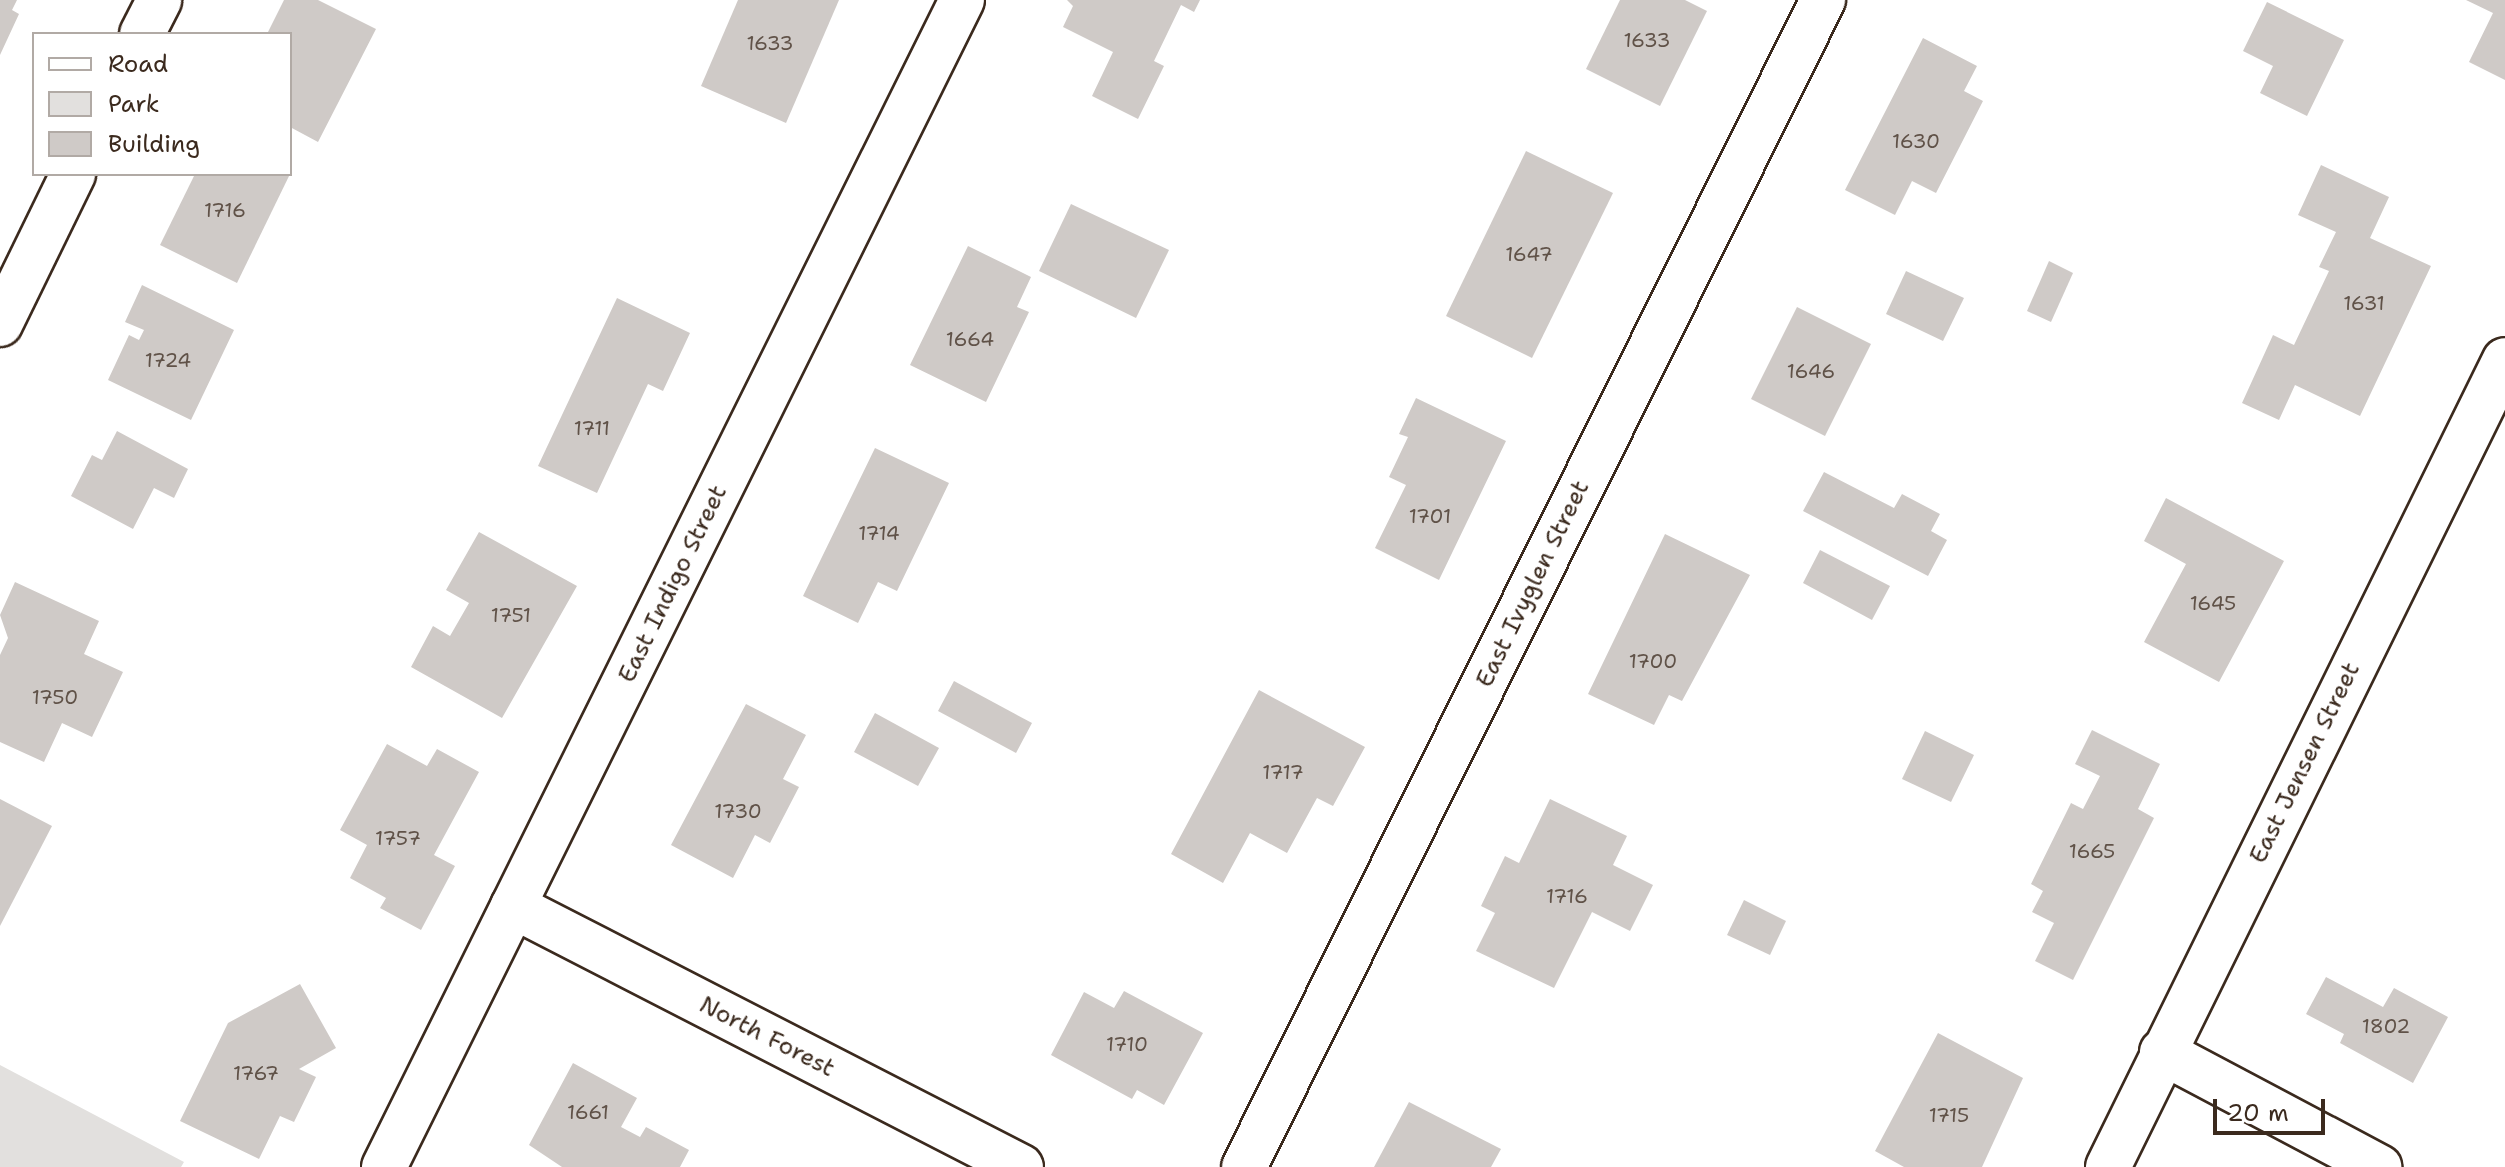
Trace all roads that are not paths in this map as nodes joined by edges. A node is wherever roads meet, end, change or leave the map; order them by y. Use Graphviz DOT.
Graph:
graph roads {
  1 [pos="159,0"];
  2 [pos="962,0"];
  3 [pos="1823,0"];
  4 [pos="143,32"];
  5 [pos="72,176"];
  6 [pos="0,324"];
  7 [pos="2505,360"];
  8 [pos="513,906"];
  9 [pos="2162,1052"];
  10 [pos="384,1167"];
  11 [pos="1021,1167"];
  12 [pos="1244,1167"];
  13 [pos="2108,1167"];
  14 [pos="2379,1167"];
  1 -- 4 [label="street"];
  2 -- 8 [label="street, East Indigo Street"];
  3 -- 12 [label="street, East Ivyglen Street"];
  5 -- 6 [label="street"];
  7 -- 9 [label="street, East Jensen Street"];
  8 -- 10 [label="street, East Indigo Street"];
  8 -- 11 [label="street, North Forest"];
  9 -- 13 [label="street, East Jensen Street"];
  9 -- 14 [label="street"];
}
